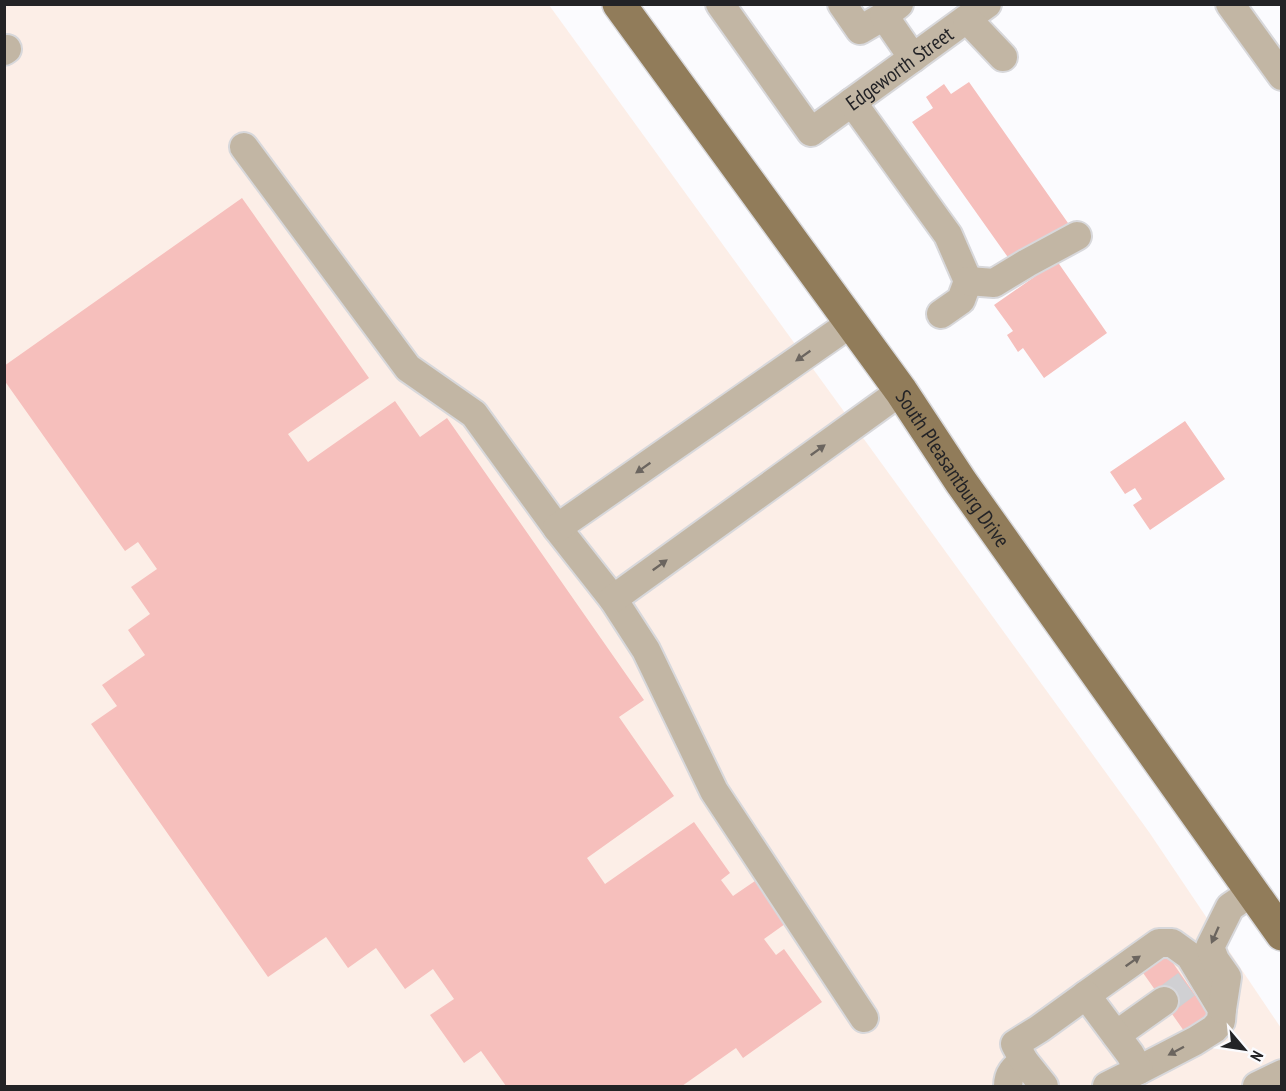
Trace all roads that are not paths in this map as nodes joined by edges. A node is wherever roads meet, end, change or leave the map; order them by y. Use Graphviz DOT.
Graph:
graph roads {
  1 [pos="619,4"];
  2 [pos="720,4"];
  3 [pos="842,4"];
  4 [pos="1230,4"];
  5 [pos="892,10"];
  6 [pos="977,12"];
  7 [pos="1003,57"];
  8 [pos="913,58"];
  9 [pos="1281,76"];
  10 [pos="852,102"];
  11 [pos="244,147"];
  12 [pos="1077,236"];
  13 [pos="968,281"];
  14 [pos="941,314"];
  15 [pos="851,323"];
  16 [pos="901,391"];
  17 [pos="557,528"];
  18 [pos="613,599"];
  19 [pos="1252,892"];
  20 [pos="1281,934"];
  21 [pos="1086,995"];
  22 [pos="1164,1001"];
  23 [pos="1222,1009"];
  24 [pos="864,1018"];
  25 [pos="1116,1035"];
  26 [pos="1024,1061"];
  27 [pos="1139,1070"];
  28 [pos="1281,1074"];
  29 [pos="1008,1086"];
  30 [pos="1044,1086"];
  31 [pos="1107,1086"];
  32 [pos="1257,1086"];
  1 -- 15 [label="main road, South Pleasantburg Drive"];
  2 -- 10 [label="street, Edgeworth Street"];
  3 -- 5 [label="street"];
  4 -- 9 [label="street"];
  5 -- 8 [label="street"];
  6 -- 7 [label="street"];
  6 -- 8 [label="street, Edgeworth Street"];
  8 -- 10 [label="street, Edgeworth Street"];
  10 -- 13 [label="street"];
  11 -- 17 [label="street"];
  12 -- 13 [label="street"];
  13 -- 14 [label="street"];
  15 -- 16 [label="main road, South Pleasantburg Drive"];
  15 -- 17 [label="street, one-way"];
  18 -- 16 [label="street, one-way"];
  16 -- 19 [label="main road, South Pleasantburg Drive"];
  17 -- 18 [label="street"];
  18 -- 24 [label="street"];
  19 -- 20 [label="main road, South Pleasantburg Drive"];
  19 -- 23 [label="street, one-way"];
  21 -- 23 [label="street, one-way"];
  21 -- 25 [label="street"];
  21 -- 26 [label="street"];
  22 -- 25 [label="street"];
  23 -- 27 [label="street, one-way"];
  25 -- 27 [label="street"];
  26 -- 29 [label="street"];
  26 -- 30 [label="street"];
  27 -- 31 [label="street"];
  28 -- 32 [label="street"];
}
